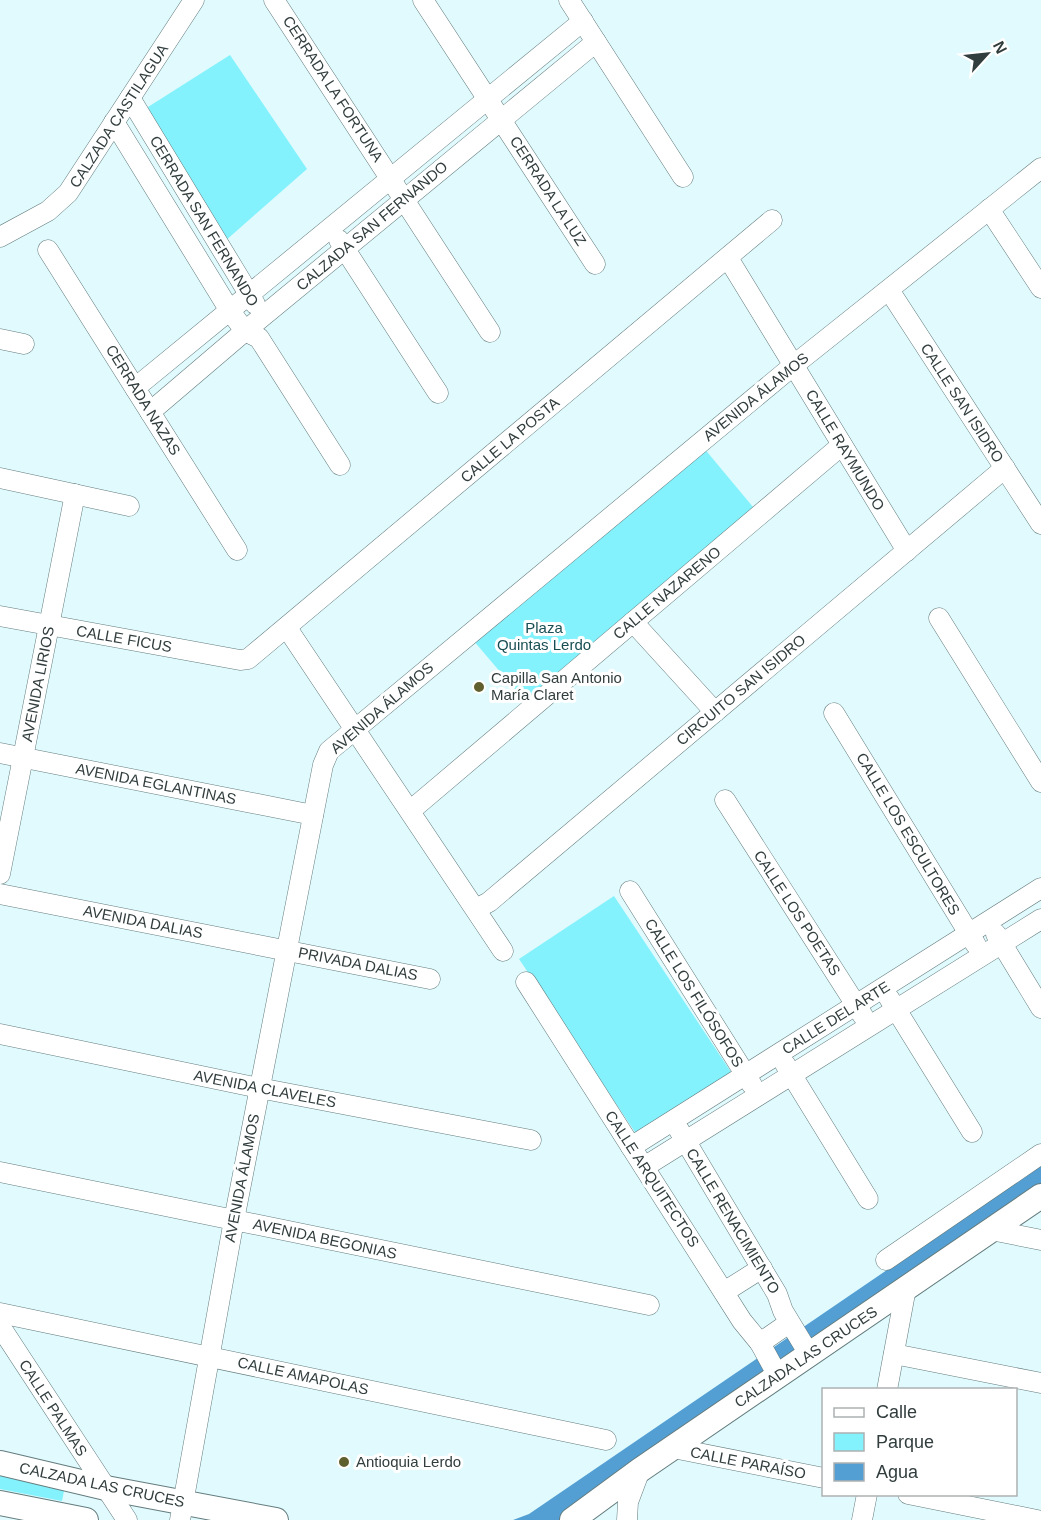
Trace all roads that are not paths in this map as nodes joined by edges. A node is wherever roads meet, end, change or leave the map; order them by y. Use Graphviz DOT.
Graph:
graph roads {
  1 [pos="194,0"];
  2 [pos="274,0"];
  3 [pos="423,0"];
  4 [pos="569,0"];
  5 [pos="583,21"];
  6 [pos="596,42"];
  7 [pos="130,98"];
  8 [pos="488,99"];
  9 [pos="501,119"];
  10 [pos="114,122"];
  11 [pos="1041,168"];
  12 [pos="683,177"];
  13 [pos="391,178"];
  14 [pos="404,200"];
  15 [pos="989,209"];
  16 [pos="772,220"];
  17 [pos="331,228"];
  18 [pos="0,237"];
  19 [pos="48,250"];
  20 [pos="345,250"];
  21 [pos="728,258"];
  22 [pos="595,264"];
  23 [pos="1041,288"];
  24 [pos="889,290"];
  25 [pos="250,294"];
  26 [pos="230,311"];
  27 [pos="262,317"];
  28 [pos="490,332"];
  29 [pos="252,334"];
  30 [pos="0,339"];
  31 [pos="24,344"];
  32 [pos="794,366"];
  33 [pos="135,388"];
  34 [pos="438,393"];
  35 [pos="150,412"];
  36 [pos="842,445"];
  37 [pos="340,465"];
  38 [pos="1005,468"];
  39 [pos="0,478"];
  40 [pos="75,494"];
  41 [pos="129,506"];
  42 [pos="1039,519"];
  43 [pos="237,550"];
  44 [pos="907,551"];
  45 [pos="0,616"];
  46 [pos="939,618"];
  47 [pos="633,622"];
  48 [pos="49,626"];
  49 [pos="287,628"];
  50 [pos="248,659"];
  51 [pos="715,712"];
  52 [pos="834,713"];
  53 [pos="355,729"];
  54 [pos="0,753"];
  55 [pos="23,758"];
  56 [pos="1041,782"];
  57 [pos="725,800"];
  58 [pos="410,811"];
  59 [pos="313,815"];
  60 [pos="0,874"];
  61 [pos="1041,888"];
  62 [pos="630,891"];
  63 [pos="0,894"];
  64 [pos="476,909"];
  65 [pos="1041,919"];
  66 [pos="988,922"];
  67 [pos="969,934"];
  68 [pos="1002,943"];
  69 [pos="286,950"];
  70 [pos="504,951"];
  71 [pos="982,955"];
  72 [pos="430,979"];
  73 [pos="526,982"];
  74 [pos="883,988"];
  75 [pos="856,1005"];
  76 [pos="1041,1008"];
  77 [pos="896,1009"];
  78 [pos="870,1026"];
  79 [pos="0,1034"];
  80 [pos="778,1054"];
  81 [pos="791,1074"];
  82 [pos="745,1075"];
  83 [pos="259,1088"];
  84 [pos="758,1095"];
  85 [pos="673,1120"];
  86 [pos="972,1132"];
  87 [pos="531,1140"];
  88 [pos="685,1141"];
  89 [pos="631,1147"];
  90 [pos="1041,1154"];
  91 [pos="644,1167"];
  92 [pos="0,1172"];
  93 [pos="1041,1196"];
  94 [pos="868,1199"];
  95 [pos="234,1220"];
  96 [pos="991,1230"];
  97 [pos="1041,1240"];
  98 [pos="886,1260"];
  99 [pos="762,1268"];
  100 [pos="906,1288"];
  101 [pos="724,1292"];
  102 [pos="649,1305"];
  103 [pos="0,1313"];
  104 [pos="789,1323"];
  105 [pos="0,1326"];
  106 [pos="760,1343"];
  107 [pos="809,1354"];
  108 [pos="894,1354"];
  109 [pos="209,1356"];
  110 [pos="778,1376"];
  111 [pos="1041,1383"];
  112 [pos="887,1388"];
  113 [pos="606,1440"];
  114 [pos="673,1448"];
  115 [pos="0,1463"];
  116 [pos="640,1470"];
  117 [pos="822,1478"];
  118 [pos="106,1488"];
  119 [pos="867,1496"];
  120 [pos="918,1496"];
  121 [pos="0,1503"];
  122 [pos="181,1511"];
  123 [pos="86,1520"];
  124 [pos="127,1520"];
  125 [pos="276,1520"];
  126 [pos="572,1520"];
  127 [pos="627,1520"];
  128 [pos="861,1520"];
  129 [pos="1037,1520"];
  1 -- 7 [label="street, CALZADA CASTILAGUA"];
  2 -- 13 [label="street, CERRADA LA FORTUNA"];
  3 -- 8 [label="street, CERRADA LA LUZ"];
  4 -- 5 [label="street"];
  5 -- 6 [label="street"];
  5 -- 8 [label="street, CALZADA SAN FERNANDO"];
  6 -- 9 [label="street, CALZADA SAN FERNANDO"];
  6 -- 12 [label="street"];
  7 -- 10 [label="street, CALZADA CASTILAGUA"];
  7 -- 25 [label="street, CERRADA SAN FERNANDO"];
  8 -- 9 [label="street, CERRADA LA LUZ"];
  8 -- 13 [label="street, CALZADA SAN FERNANDO"];
  9 -- 14 [label="street, CALZADA SAN FERNANDO"];
  9 -- 22 [label="street, CERRADA LA LUZ"];
  10 -- 18 [label="street, CALZADA CASTILAGUA"];
  10 -- 26 [label="street, CERRADA SAN FERNANDO"];
  11 -- 15 [label="street, AVENIDA ÁLAMOS"];
  13 -- 14 [label="street, CERRADA LA FORTUNA"];
  13 -- 17 [label="street, CALZADA SAN FERNANDO"];
  14 -- 20 [label="street, CALZADA SAN FERNANDO"];
  14 -- 28 [label="street, CERRADA LA FORTUNA"];
  15 -- 23 [label="street"];
  15 -- 24 [label="street, AVENIDA ÁLAMOS"];
  16 -- 21 [label="street, CALLE LA POSTA"];
  17 -- 20 [label="street"];
  17 -- 25 [label="street, CALZADA SAN FERNANDO"];
  19 -- 33 [label="street, CERRADA NAZAS"];
  20 -- 27 [label="street, CALZADA SAN FERNANDO"];
  20 -- 34 [label="street"];
  21 -- 32 [label="street, CALLE RAYMUNDO"];
  21 -- 49 [label="street, CALLE LA POSTA"];
  24 -- 32 [label="street, AVENIDA ÁLAMOS"];
  24 -- 38 [label="street, CALLE SAN ISIDRO"];
  25 -- 26 [label="street, CALZADA SAN FERNANDO"];
  25 -- 27 [label="street, CERRADA SAN FERNANDO"];
  26 -- 29 [label="street, CERRADA SAN FERNANDO"];
  26 -- 33 [label="street, CALZADA SAN FERNANDO"];
  27 -- 29 [label="street, CERRADA SAN FERNANDO"];
  29 -- 35 [label="street"];
  29 -- 37 [label="street"];
  30 -- 31 [label="street"];
  32 -- 36 [label="street, CALLE RAYMUNDO"];
  32 -- 53 [label="street, AVENIDA ÁLAMOS"];
  33 -- 35 [label="street, CERRADA NAZAS"];
  35 -- 43 [label="street, CERRADA NAZAS"];
  36 -- 44 [label="street, CALLE RAYMUNDO"];
  36 -- 47 [label="street, CALLE NAZARENO"];
  38 -- 42 [label="street, CALLE SAN ISIDRO"];
  38 -- 44 [label="street, CIRCUITO SAN ISIDRO"];
  39 -- 40 [label="street"];
  40 -- 41 [label="street"];
  40 -- 48 [label="street, AVENIDA LIRIOS"];
  44 -- 51 [label="street, CIRCUITO SAN ISIDRO"];
  45 -- 48 [label="street, CALLE FICUS"];
  46 -- 56 [label="street"];
  47 -- 51 [label="street"];
  47 -- 58 [label="street, CALLE NAZARENO"];
  48 -- 50 [label="street, CALLE FICUS"];
  48 -- 55 [label="street, AVENIDA LIRIOS"];
  49 -- 50 [label="street, CALLE LA POSTA"];
  49 -- 53 [label="street"];
  51 -- 64 [label="street, CIRCUITO SAN ISIDRO"];
  52 -- 67 [label="street, CALLE LOS ESCULTORES"];
  53 -- 58 [label="street"];
  53 -- 59 [label="street, AVENIDA ÁLAMOS"];
  54 -- 55 [label="street, AVENIDA EGLANTINAS"];
  55 -- 59 [label="street, AVENIDA EGLANTINAS"];
  55 -- 60 [label="street, AVENIDA LIRIOS"];
  57 -- 75 [label="street, CALLE LOS POETAS"];
  58 -- 64 [label="street"];
  59 -- 69 [label="street, AVENIDA ÁLAMOS"];
  61 -- 66 [label="street, CALLE DEL ARTE"];
  62 -- 82 [label="street, CALLE LOS FILÓSOFOS"];
  63 -- 69 [label="street, AVENIDA DALIAS"];
  64 -- 70 [label="street"];
  65 -- 68 [label="street, CALLE DEL ARTE"];
  66 -- 67 [label="street, CALLE DEL ARTE"];
  66 -- 68 [label="street"];
  67 -- 71 [label="street, CALLE LOS ESCULTORES"];
  67 -- 74 [label="street, CALLE DEL ARTE"];
  68 -- 71 [label="street, CALLE DEL ARTE"];
  68 -- 76 [label="street"];
  69 -- 72 [label="street, PRIVADA DALIAS"];
  69 -- 83 [label="street, AVENIDA ÁLAMOS"];
  71 -- 77 [label="street, CALLE DEL ARTE"];
  73 -- 89 [label="street, CALLE ARQUITECTOS"];
  74 -- 75 [label="street, CALLE DEL ARTE"];
  74 -- 77 [label="street"];
  75 -- 78 [label="street, CALLE LOS POETAS"];
  75 -- 80 [label="street, CALLE DEL ARTE"];
  77 -- 78 [label="street, CALLE DEL ARTE"];
  77 -- 86 [label="street"];
  78 -- 81 [label="street, CALLE DEL ARTE"];
  79 -- 83 [label="street, AVENIDA CLAVELES"];
  80 -- 81 [label="street"];
  80 -- 82 [label="street, CALLE DEL ARTE"];
  81 -- 84 [label="street, CALLE DEL ARTE"];
  81 -- 94 [label="street"];
  82 -- 84 [label="street, CALLE LOS FILÓSOFOS"];
  82 -- 85 [label="street, CALLE DEL ARTE"];
  83 -- 87 [label="street, AVENIDA CLAVELES"];
  83 -- 95 [label="street, AVENIDA ÁLAMOS"];
  84 -- 88 [label="street, CALLE DEL ARTE"];
  85 -- 88 [label="street, CALLE RENACIMIENTO"];
  85 -- 89 [label="street, CALLE DEL ARTE"];
  88 -- 91 [label="street, CALLE DEL ARTE"];
  88 -- 99 [label="street, CALLE RENACIMIENTO"];
  89 -- 91 [label="street, CALLE ARQUITECTOS"];
  90 -- 98 [label="street"];
  91 -- 101 [label="street, CALLE ARQUITECTOS"];
  92 -- 95 [label="street, AVENIDA BEGONIAS"];
  93 -- 96 [label="street, CALZADA LAS CRUCES"];
  95 -- 102 [label="street, AVENIDA BEGONIAS"];
  95 -- 109 [label="street, AVENIDA ÁLAMOS"];
  96 -- 97 [label="street"];
  96 -- 100 [label="street, CALZADA LAS CRUCES"];
  99 -- 101 [label="street"];
  99 -- 104 [label="street, CALLE RENACIMIENTO"];
  100 -- 107 [label="street, CALZADA LAS CRUCES"];
  100 -- 108 [label="street"];
  101 -- 106 [label="street, CALLE ARQUITECTOS"];
  103 -- 109 [label="street, CALLE AMAPOLAS"];
  104 -- 106 [label="street"];
  104 -- 107 [label="street, CALLE RENACIMIENTO"];
  105 -- 118 [label="street, CALLE PALMAS"];
  106 -- 110 [label="street, CALLE ARQUITECTOS"];
  107 -- 110 [label="street, CALZADA LAS CRUCES"];
  108 -- 111 [label="street"];
  108 -- 112 [label="street"];
  109 -- 113 [label="street, CALLE AMAPOLAS"];
  109 -- 122 [label="street, AVENIDA ÁLAMOS"];
  110 -- 114 [label="street, CALZADA LAS CRUCES"];
  114 -- 116 [label="street, CALZADA LAS CRUCES"];
  114 -- 117 [label="street, CALLE PARAÍSO"];
  115 -- 118 [label="street, CALZADA LAS CRUCES"];
  116 -- 126 [label="street, CALZADA LAS CRUCES"];
  116 -- 127 [label="street"];
  118 -- 122 [label="street, CALZADA LAS CRUCES"];
  118 -- 124 [label="street, CALLE PALMAS"];
  119 -- 128 [label="street"];
  120 -- 129 [label="street"];
  121 -- 123 [label="street"];
  122 -- 125 [label="street, CALZADA LAS CRUCES"];
}
